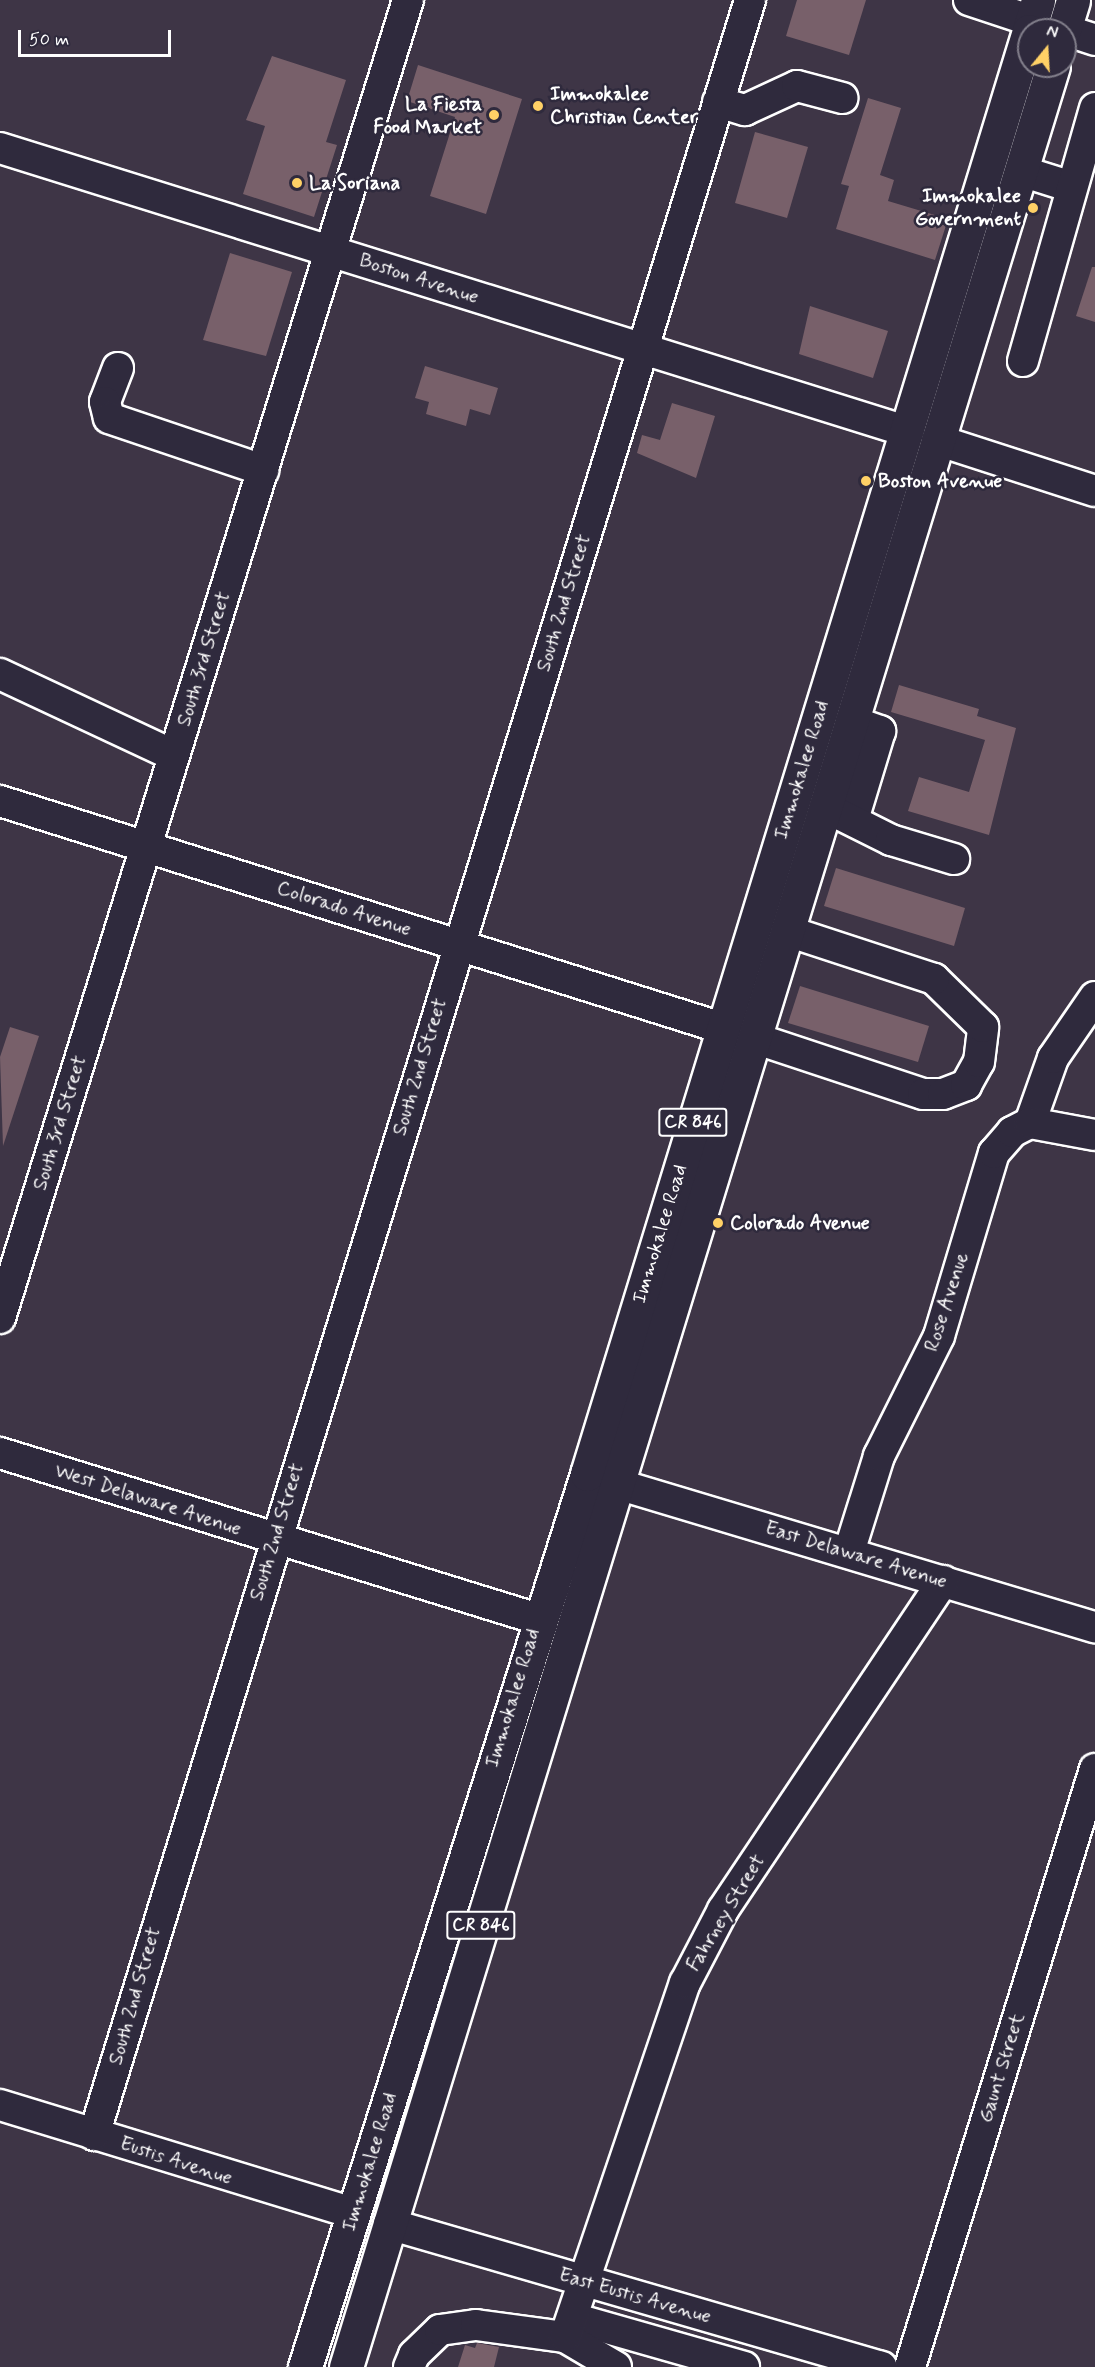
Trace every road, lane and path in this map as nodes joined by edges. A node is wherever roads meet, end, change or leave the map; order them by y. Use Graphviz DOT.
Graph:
graph roads {
  1 [pos="408,0"];
  2 [pos="750,0"];
  3 [pos="969,0"];
  4 [pos="1073,0"];
  5 [pos="1026,18"];
  6 [pos="1068,18"];
  7 [pos="1077,34"];
  8 [pos="1095,40"];
  9 [pos="1017,69"];
  10 [pos="1049,78"];
  11 [pos="842,98"];
  12 [pos="718,102"];
  13 [pos="1095,108"];
  14 [pos="994,144"];
  15 [pos="0,148"];
  16 [pos="1023,163"];
  17 [pos="1072,187"];
  18 [pos="330,251"];
  19 [pos="640,349"];
  20 [pos="1023,361"];
  21 [pos="118,368"];
  22 [pos="906,431"];
  23 [pos="937,440"];
  24 [pos="263,470"];
  25 [pos="1095,491"];
  26 [pos="0,674"];
  27 [pos="173,755"];
  28 [pos="0,801"];
  29 [pos="839,813"];
  30 [pos="145,846"];
  31 [pos="954,859"];
  32 [pos="787,931"];
  33 [pos="458,946"];
  34 [pos="1095,997"];
  35 [pos="722,1028"];
  36 [pos="754,1038"];
  37 [pos="1030,1123"];
  38 [pos="1095,1136"];
  39 [pos="0,1318"];
  40 [pos="0,1453"];
  41 [pos="602,1479"];
  42 [pos="275,1540"];
  43 [pos="849,1552"];
  44 [pos="943,1581"];
  45 [pos="538,1619"];
  46 [pos="1095,1627"];
  47 [pos="572,1630"];
  48 [pos="1095,1769"];
  49 [pos="0,2105"];
  50 [pos="94,2135"];
  51 [pos="354,2213"];
  52 [pos="389,2224"];
  53 [pos="585,2281"];
  54 [pos="569,2327"];
  55 [pos="305,2367"];
  56 [pos="346,2367"];
  57 [pos="409,2367"];
  58 [pos="616,2367"];
  59 [pos="744,2367"];
  60 [pos="882,2367"];
  61 [pos="910,2367"];
  1 -- 18 [label="street, South 3rd Street"];
  2 -- 12 [label="street, South 2nd Street"];
  3 -- 5 [label="street"];
  4 -- 6 [label="main road"];
  7 -- 8 [label="street"];
  9 -- 14 [label="main road, Immokalee Road / CR 846"];
  10 -- 16 [label="main road, Immokalee Road / CR 846"];
  11 -- 12 [label="street"];
  12 -- 19 [label="street, South 2nd Street"];
  13 -- 17 [label="street"];
  14 -- 16 [label="main road"];
  14 -- 22 [label="main road, Immokalee Road / CR 846"];
  15 -- 18 [label="street, Boston Avenue"];
  16 -- 17 [label="street"];
  16 -- 23 [label="main road, Immokalee Road / CR 846"];
  17 -- 20 [label="street"];
  18 -- 19 [label="street, Boston Avenue"];
  18 -- 24 [label="street, South 3rd Street"];
  19 -- 22 [label="street, Boston Avenue"];
  19 -- 33 [label="street, South 2nd Street"];
  21 -- 24 [label="street"];
  22 -- 23 [label="main road"];
  22 -- 35 [label="main road, Immokalee Road / CR 846"];
  23 -- 25 [label="street"];
  23 -- 29 [label="main road, Immokalee Road / CR 846"];
  24 -- 27 [label="street, South 3rd Street"];
  26 -- 27 [label="street"];
  27 -- 30 [label="street, South 3rd Street"];
  28 -- 30 [label="street, Colorado Avenue"];
  29 -- 31 [label="street"];
  29 -- 32 [label="main road, Immokalee Road / CR 846"];
  30 -- 33 [label="street, Colorado Avenue"];
  30 -- 39 [label="street, South 3rd Street"];
  32 -- 36 [label="main road, Immokalee Road / CR 846"];
  32 -- 36 [label="street"];
  33 -- 35 [label="street, Colorado Avenue"];
  33 -- 42 [label="street, South 2nd Street"];
  34 -- 37 [label="street"];
  35 -- 36 [label="main road"];
  35 -- 41 [label="main road, Immokalee Road / CR 846"];
  36 -- 41 [label="main road, Immokalee Road / CR 846"];
  37 -- 38 [label="street"];
  37 -- 43 [label="street, Rose Avenue"];
  40 -- 42 [label="street, West Delaware Avenue"];
  41 -- 43 [label="street, East Delaware Avenue"];
  41 -- 45 [label="main road, Immokalee Road / CR 846"];
  41 -- 47 [label="main road, Immokalee Road / CR 846"];
  42 -- 45 [label="street, West Delaware Avenue"];
  42 -- 50 [label="street, South 2nd Street"];
  43 -- 44 [label="street, East Delaware Avenue"];
  44 -- 46 [label="street, East Delaware Avenue"];
  44 -- 53 [label="street, Fahrney Street"];
  45 -- 47 [label="main road"];
  45 -- 51 [label="main road, Immokalee Road / CR 846"];
  47 -- 52 [label="main road, Immokalee Road / CR 846"];
  48 -- 61 [label="street, Gaunt Street"];
  49 -- 50 [label="street, Eustis Avenue"];
  50 -- 51 [label="street, Eustis Avenue"];
  51 -- 52 [label="main road"];
  51 -- 55 [label="main road, Immokalee Road / CR 846"];
  52 -- 53 [label="street, East Eustis Avenue"];
  52 -- 56 [label="main road, Immokalee Road / CR 846"];
  53 -- 54 [label="street, Fahrney Street"];
  53 -- 60 [label="street, East Eustis Avenue"];
  54 -- 57 [label="street"];
  54 -- 58 [label="street"];
  54 -- 59 [label="street"];
}
